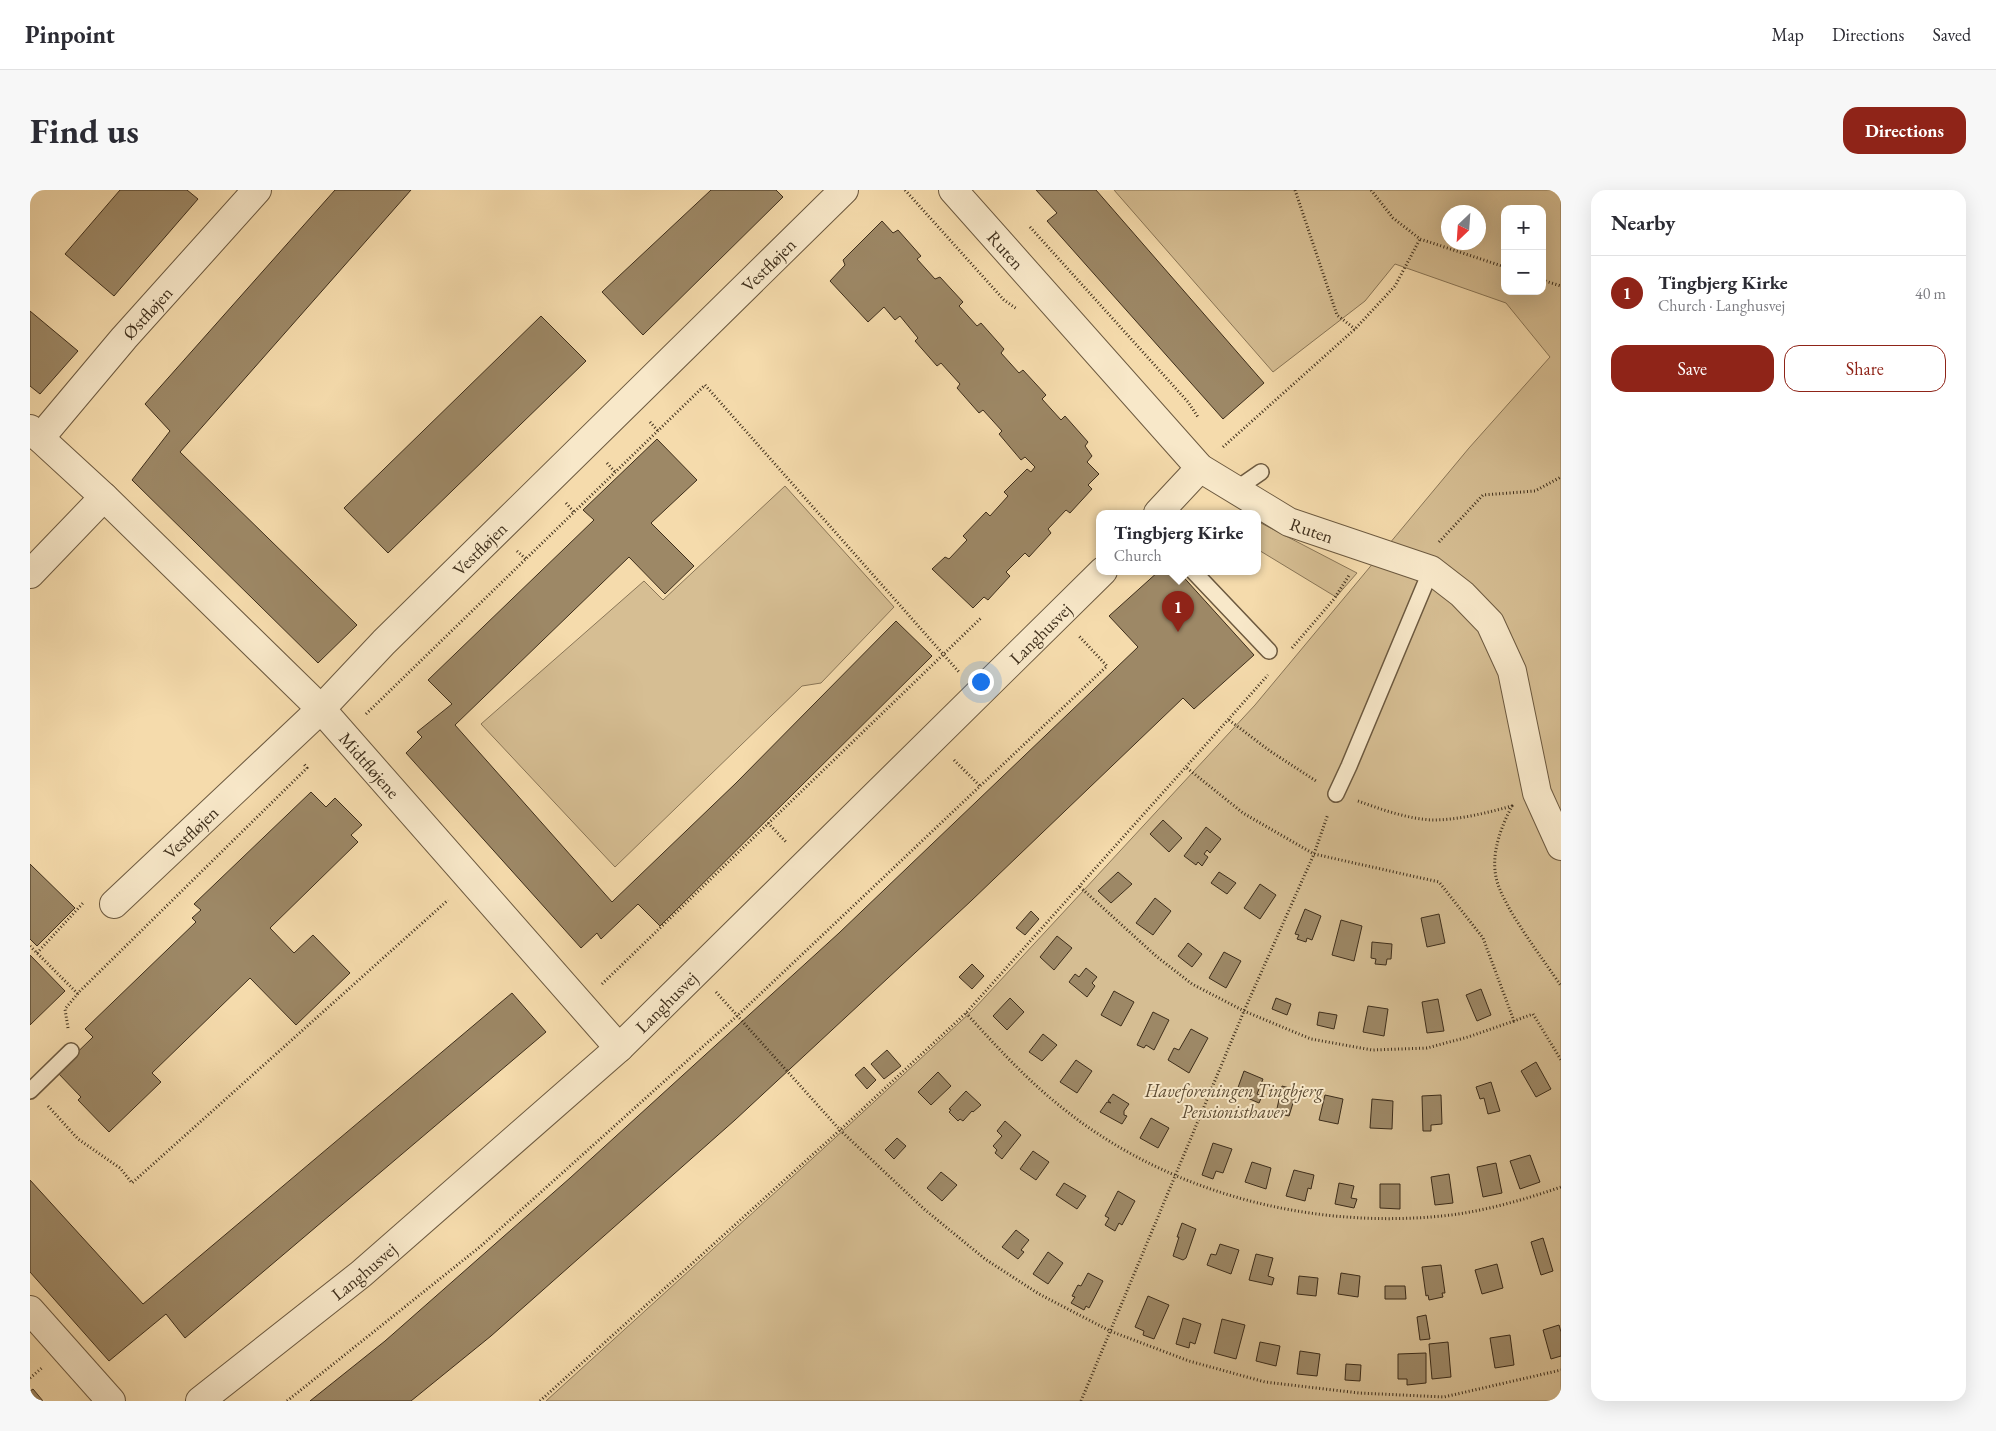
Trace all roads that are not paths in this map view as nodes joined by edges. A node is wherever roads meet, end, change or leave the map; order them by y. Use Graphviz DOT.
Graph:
graph roads {
  1 [pos="257,190"];
  2 [pos="844,190"];
  3 [pos="953,190"];
  4 [pos="35,434"];
  5 [pos="1200,468"];
  6 [pos="1261,472"];
  7 [pos="1235,490"];
  8 [pos="104,497"];
  9 [pos="1161,510"];
  10 [pos="1433,558"];
  11 [pos="30,574"];
  12 [pos="1099,575"];
  13 [pos="1197,575"];
  14 [pos="1269,651"];
  15 [pos="321,709"];
  16 [pos="1336,794"];
  17 [pos="1561,846"];
  18 [pos="114,904"];
  19 [pos="619,1048"];
  20 [pos="71,1051"];
  21 [pos="31,1090"];
  22 [pos="30,1310"];
  23 [pos="111,1401"];
  24 [pos="200,1401"];
  1 -- 4 [label="street, Østfløjen"];
  2 -- 15 [label="street, Vestfløjen"];
  3 -- 5 [label="street, Ruten"];
  4 -- 8 [label="street, Midtfløjene"];
  5 -- 7 [label="street, Ruten"];
  5 -- 9 [label="street"];
  6 -- 7 [label="lane"];
  7 -- 10 [label="street, Ruten"];
  8 -- 11 [label="street"];
  8 -- 15 [label="street, Midtfløjene"];
  10 -- 16 [label="lane"];
  10 -- 17 [label="street, Ruten"];
  12 -- 19 [label="street, Langhusvej"];
  13 -- 14 [label="lane"];
  15 -- 18 [label="street, Vestfløjen"];
  15 -- 19 [label="street, Midtfløjene"];
  19 -- 24 [label="street, Langhusvej"];
  20 -- 21 [label="lane"];
  22 -- 23 [label="street"];
}
